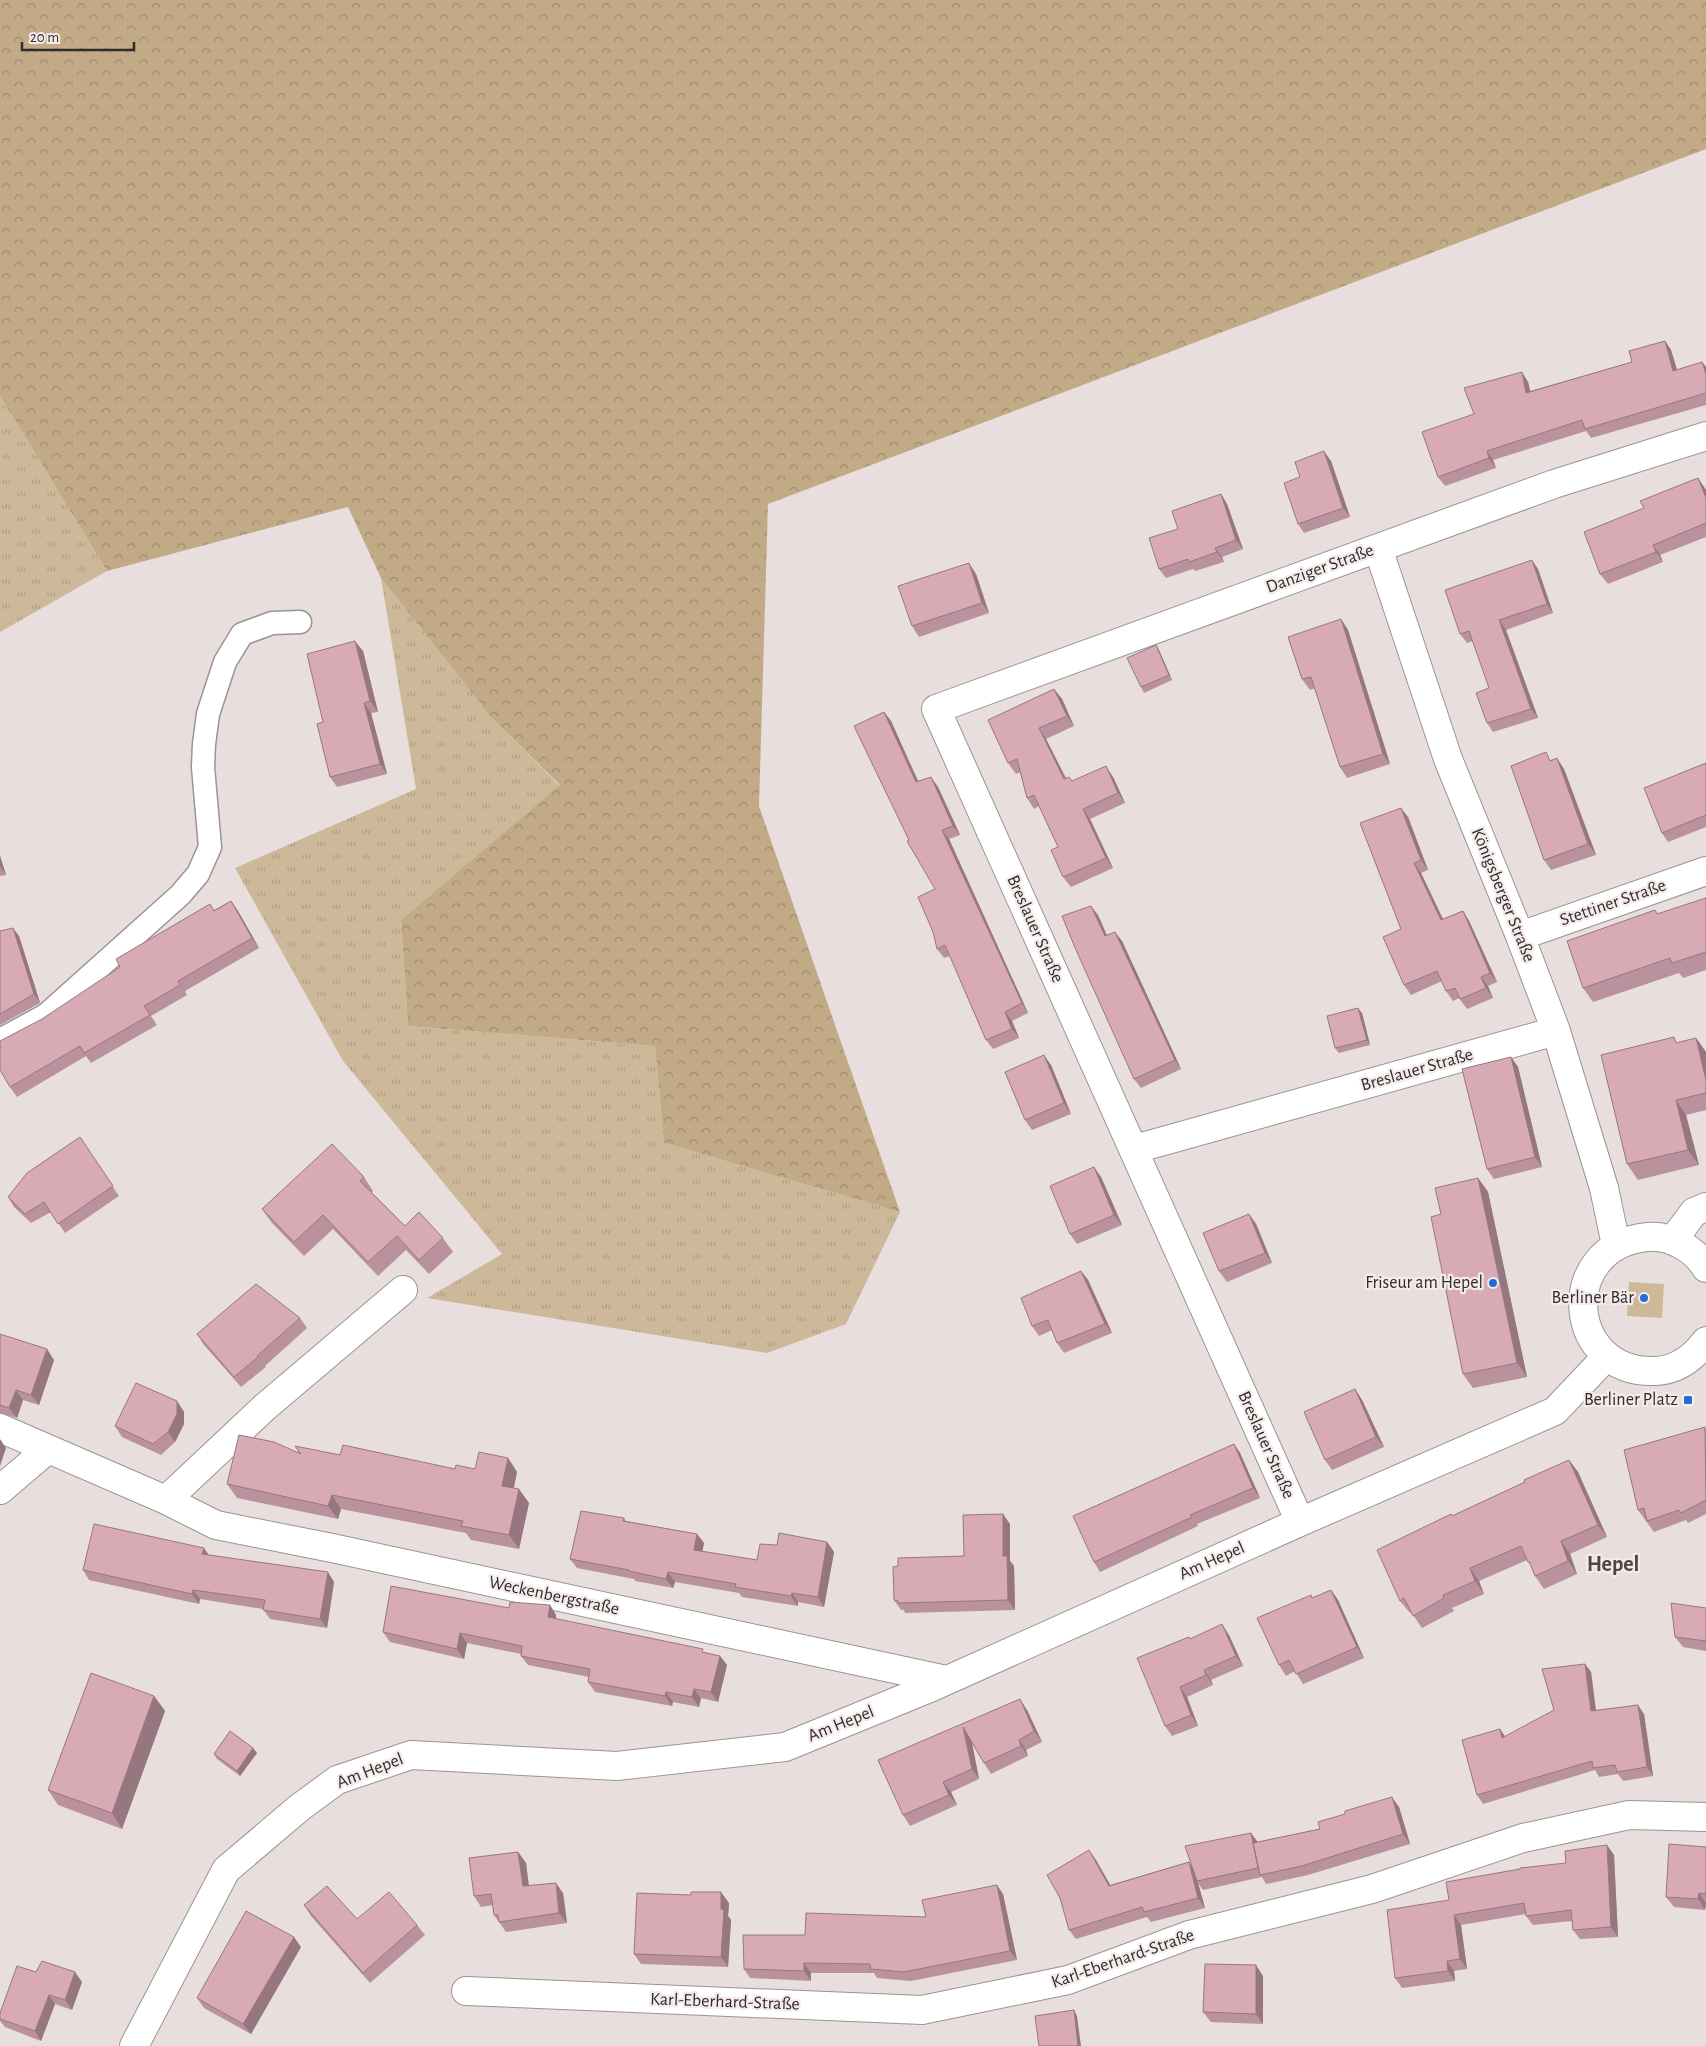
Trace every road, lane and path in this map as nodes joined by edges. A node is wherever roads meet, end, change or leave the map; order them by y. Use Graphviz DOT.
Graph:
graph roads {
  1 [pos="1706,436"];
  2 [pos="1378,548"];
  3 [pos="300,622"];
  4 [pos="936,710"];
  5 [pos="1706,871"];
  6 [pos="1520,936"];
  7 [pos="1556,1031"];
  8 [pos="0,1040"];
  9 [pos="1135,1149"];
  10 [pos="1706,1208"];
  11 [pos="1672,1240"];
  12 [pos="1616,1245"];
  13 [pos="1706,1268"];
  14 [pos="403,1290"];
  15 [pos="1704,1349"];
  16 [pos="1607,1356"];
  17 [pos="0,1428"];
  18 [pos="48,1448"];
  19 [pos="0,1490"];
  20 [pos="166,1500"];
  21 [pos="1300,1522"];
  22 [pos="946,1680"];
  23 [pos="1706,1817"];
  24 [pos="466,1991"];
  25 [pos="134,2046"];
  1 -- 2 [label="street, Danziger Straße"];
  2 -- 4 [label="street, Danziger Straße"];
  2 -- 6 [label="street, Königsberger Straße"];
  3 -- 8 [label="lane"];
  4 -- 9 [label="street, Breslauer Straße"];
  5 -- 6 [label="street, Stettiner Straße"];
  6 -- 7 [label="street, Königsberger Straße"];
  7 -- 9 [label="street, Breslauer Straße"];
  7 -- 12 [label="street, Königsberger Straße"];
  9 -- 21 [label="street, Breslauer Straße"];
  10 -- 11 [label="street"];
  11 -- 12 [label="street"];
  11 -- 13 [label="street"];
  12 -- 16 [label="street"];
  14 -- 20 [label="street"];
  15 -- 16 [label="street"];
  16 -- 21 [label="street, Am Hepel"];
  17 -- 18 [label="street, Weckenbergstraße"];
  18 -- 19 [label="street"];
  18 -- 20 [label="street, Weckenbergstraße"];
  20 -- 22 [label="street, Weckenbergstraße"];
  21 -- 22 [label="street, Am Hepel"];
  22 -- 25 [label="street, Am Hepel"];
  23 -- 24 [label="street, Karl-Eberhard-Straße"];
}
